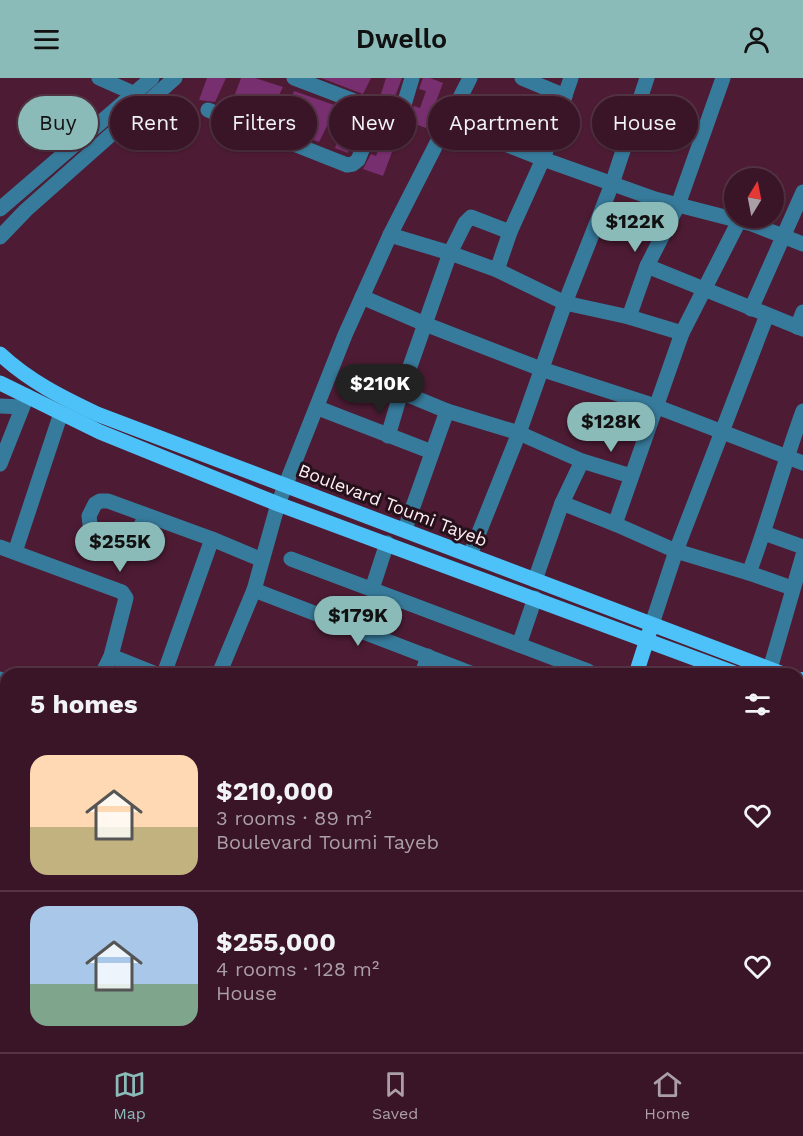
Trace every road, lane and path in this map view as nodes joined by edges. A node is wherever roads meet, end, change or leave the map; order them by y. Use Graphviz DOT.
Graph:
graph roads {
  1 [pos="99,78"];
  2 [pos="152,78"];
  3 [pos="175,78"];
  4 [pos="294,78"];
  5 [pos="412,78"];
  6 [pos="470,78"];
  7 [pos="522,78"];
  8 [pos="571,78"];
  9 [pos="647,78"];
  10 [pos="723,78"];
  11 [pos="133,93"];
  12 [pos="341,96"];
  13 [pos="407,96"];
  14 [pos="460,96"];
  15 [pos="565,96"];
  16 [pos="208,110"];
  17 [pos="362,150"];
  18 [pos="433,150"];
  19 [pos="520,150"];
  20 [pos="546,150"];
  21 [pos="543,159"];
  22 [pos="612,184"];
  23 [pos="803,192"];
  24 [pos="678,205"];
  25 [pos="0,209"];
  26 [pos="724,217"];
  27 [pos="737,228"];
  28 [pos="762,228"];
  29 [pos="510,232"];
  30 [pos="783,235"];
  31 [pos="390,236"];
  32 [pos="0,237"];
  33 [pos="803,244"];
  34 [pos="450,253"];
  35 [pos="647,266"];
  36 [pos="497,270"];
  37 [pos="706,290"];
  38 [pos="362,297"];
  39 [pos="565,303"];
  40 [pos="751,309"];
  41 [pos="803,312"];
  42 [pos="767,315"];
  43 [pos="629,317"];
  44 [pos="425,324"];
  45 [pos="800,328"];
  46 [pos="682,333"];
  47 [pos="0,354"];
  48 [pos="541,369"];
  49 [pos="0,383"];
  50 [pos="401,392"];
  51 [pos="25,402"];
  52 [pos="0,406"];
  53 [pos="655,406"];
  54 [pos="318,408"];
  55 [pos="447,411"];
  56 [pos="803,411"];
  57 [pos="61,413"];
  58 [pos="723,431"];
  59 [pos="519,433"];
  60 [pos="388,436"];
  61 [pos="432,452"];
  62 [pos="786,457"];
  63 [pos="582,461"];
  64 [pos="0,464"];
  65 [pos="803,464"];
  66 [pos="631,476"];
  67 [pos="285,486"];
  68 [pos="562,503"];
  69 [pos="278,504"];
  70 [pos="146,515"];
  71 [pos="615,524"];
  72 [pos="405,529"];
  73 [pos="764,533"];
  74 [pos="212,539"];
  75 [pos="387,543"];
  76 [pos="0,547"];
  77 [pos="803,547"];
  78 [pos="676,551"];
  79 [pos="15,552"];
  80 [pos="470,555"];
  81 [pos="803,555"];
  82 [pos="291,559"];
  83 [pos="262,560"];
  84 [pos="749,573"];
  85 [pos="535,580"];
  86 [pos="792,588"];
  87 [pos="372,589"];
  88 [pos="254,590"];
  89 [pos="535,598"];
  90 [pos="650,632"];
  91 [pos="519,645"];
  92 [pos="111,656"];
  93 [pos="428,656"];
  94 [pos="105,668"];
  95 [pos="141,668"];
  96 [pos="167,668"];
  97 [pos="222,668"];
  98 [pos="424,668"];
  99 [pos="458,668"];
  100 [pos="580,668"];
  101 [pos="638,668"];
  102 [pos="725,668"];
  103 [pos="766,668"];
  104 [pos="777,668"];
  1 -- 11 [label="street"];
  2 -- 11 [label="street"];
  3 -- 32 [label="street"];
  4 -- 12 [label="street"];
  5 -- 13 [label="street"];
  6 -- 14 [label="street"];
  7 -- 15 [label="street"];
  8 -- 15 [label="street"];
  9 -- 22 [label="street"];
  10 -- 24 [label="street"];
  11 -- 25 [label="street"];
  16 -- 17 [label="street"];
  18 -- 31 [label="street"];
  19 -- 21 [label="street"];
  20 -- 21 [label="street"];
  21 -- 22 [label="street"];
  21 -- 29 [label="street"];
  22 -- 24 [label="street"];
  22 -- 39 [label="street"];
  23 -- 30 [label="street"];
  24 -- 26 [label="street"];
  24 -- 35 [label="street"];
  27 -- 37 [label="street"];
  28 -- 30 [label="street"];
  29 -- 34 [label="street"];
  29 -- 36 [label="street"];
  30 -- 33 [label="street"];
  30 -- 40 [label="street"];
  31 -- 34 [label="street"];
  31 -- 38 [label="street"];
  34 -- 36 [label="street"];
  34 -- 44 [label="street"];
  35 -- 37 [label="street"];
  35 -- 43 [label="street"];
  36 -- 39 [label="street"];
  37 -- 40 [label="street"];
  37 -- 46 [label="street"];
  38 -- 44 [label="street"];
  38 -- 54 [label="street"];
  39 -- 43 [label="street"];
  39 -- 48 [label="street"];
  40 -- 42 [label="street"];
  41 -- 45 [label="street"];
  42 -- 45 [label="street"];
  42 -- 58 [label="street"];
  43 -- 46 [label="street"];
  44 -- 48 [label="street"];
  44 -- 50 [label="street"];
  46 -- 53 [label="street"];
  47 -- 67 [label="main road, Boulevard Toumi Tayeb"];
  48 -- 53 [label="street"];
  48 -- 59 [label="street"];
  49 -- 51 [label="main road, Boulevard Toumi Tayeb"];
  50 -- 55 [label="street"];
  50 -- 60 [label="street"];
  51 -- 52 [label="street"];
  51 -- 57 [label="main road, Boulevard Toumi Tayeb"];
  51 -- 64 [label="street"];
  53 -- 58 [label="street"];
  53 -- 66 [label="street"];
  54 -- 60 [label="street"];
  54 -- 67 [label="street"];
  55 -- 59 [label="street"];
  55 -- 61 [label="street"];
  56 -- 62 [label="street"];
  57 -- 69 [label="main road, Boulevard Toumi Tayeb"];
  57 -- 79 [label="street"];
  58 -- 62 [label="street"];
  58 -- 78 [label="street"];
  59 -- 63 [label="street"];
  59 -- 80 [label="street"];
  60 -- 61 [label="street"];
  61 -- 72 [label="street"];
  62 -- 65 [label="street"];
  62 -- 73 [label="street"];
  63 -- 66 [label="street"];
  63 -- 68 [label="street"];
  66 -- 71 [label="street"];
  67 -- 69 [label="street"];
  67 -- 72 [label="main road, Boulevard Toumi Tayeb"];
  68 -- 71 [label="street"];
  68 -- 85 [label="street"];
  69 -- 75 [label="main road, Boulevard Toumi Tayeb"];
  69 -- 83 [label="street"];
  70 -- 74 [label="street"];
  71 -- 78 [label="street"];
  72 -- 80 [label="main road, Boulevard Toumi Tayeb"];
  73 -- 77 [label="street"];
  73 -- 84 [label="street"];
  74 -- 83 [label="street"];
  74 -- 96 [label="street"];
  75 -- 87 [label="street"];
  75 -- 89 [label="main road, Boulevard Toumi Tayeb"];
  76 -- 79 [label="street"];
  78 -- 84 [label="street"];
  78 -- 90 [label="street"];
  79 -- 92 [label="street"];
  80 -- 85 [label="main road, Boulevard Toumi Tayeb"];
  81 -- 86 [label="street"];
  82 -- 87 [label="street"];
  83 -- 88 [label="street"];
  84 -- 86 [label="street"];
  85 -- 90 [label="main road, Boulevard Toumi Tayeb"];
  86 -- 104 [label="street"];
  87 -- 91 [label="street"];
  88 -- 93 [label="street"];
  88 -- 97 [label="street"];
  89 -- 90 [label="main road, Boulevard Toumi Tayeb"];
  89 -- 91 [label="street"];
  90 -- 101 [label="main road"];
  90 -- 102 [label="main road, Boulevard Toumi Tayeb"];
  90 -- 103 [label="main road, Boulevard Toumi Tayeb"];
  91 -- 100 [label="street"];
  92 -- 94 [label="street"];
  92 -- 95 [label="street"];
  93 -- 98 [label="street"];
  93 -- 99 [label="street"];
}
